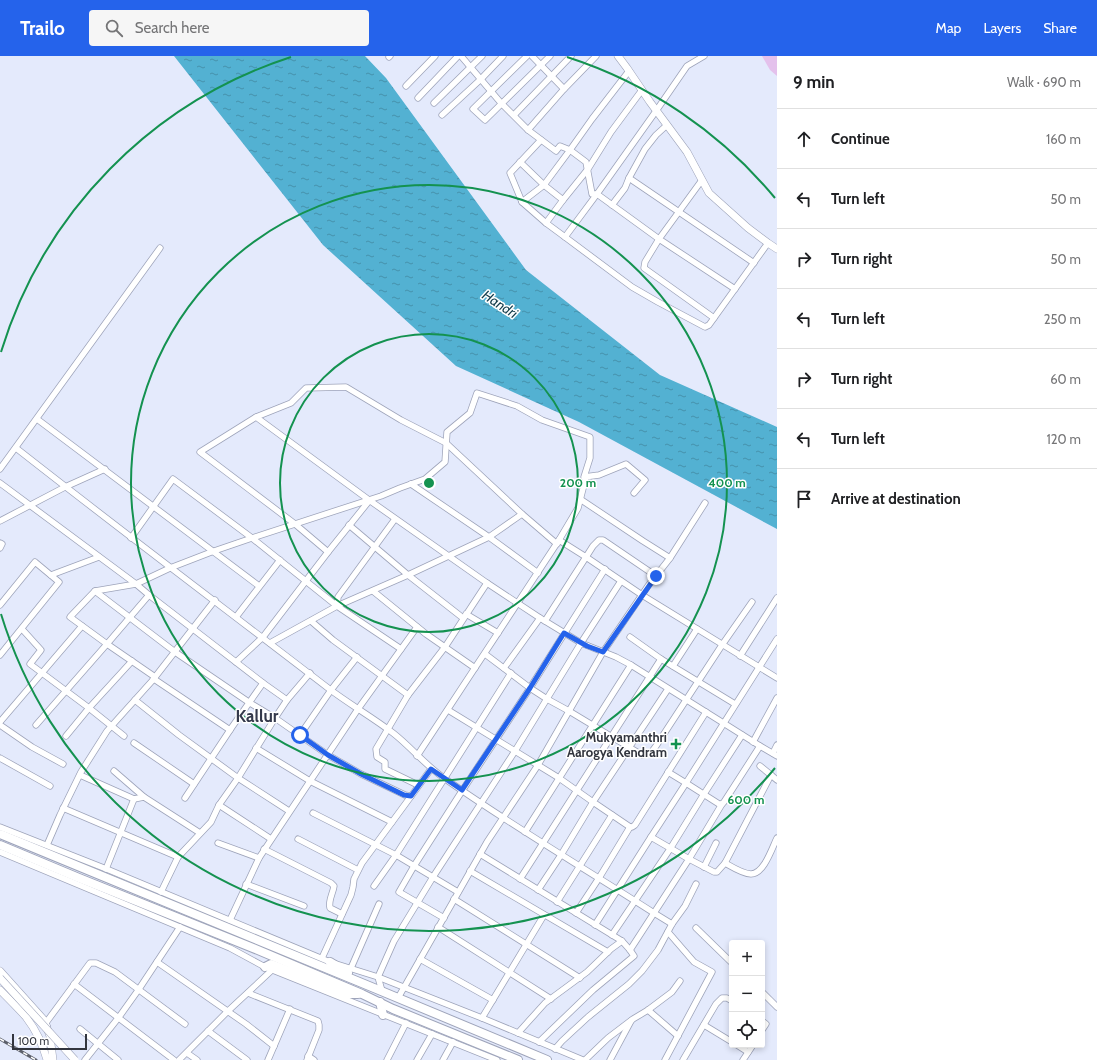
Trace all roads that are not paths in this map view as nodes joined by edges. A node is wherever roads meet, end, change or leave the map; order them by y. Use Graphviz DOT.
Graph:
graph roads {
  1 [pos="435,56"];
  2 [pos="458,56"];
  3 [pos="461,56"];
  4 [pos="482,56"];
  5 [pos="503,56"];
  6 [pos="527,56"];
  7 [pos="532,56"];
  8 [pos="550,56"];
  9 [pos="571,56"];
  10 [pos="596,56"];
  11 [pos="618,56"];
  12 [pos="704,56"];
  13 [pos="541,65"];
  14 [pos="471,67"];
  15 [pos="629,71"];
  16 [pos="551,76"];
  17 [pos="481,79"];
  18 [pos="406,86"];
  19 [pos="564,89"];
  20 [pos="642,90"];
  21 [pos="491,92"];
  22 [pos="418,98"];
  23 [pos="434,103"];
  24 [pos="502,103"];
  25 [pos="656,111"];
  26 [pos="442,114"];
  27 [pos="514,115"];
  28 [pos="667,126"];
  29 [pos="528,130"];
  30 [pos="541,140"];
  31 [pos="570,150"];
  32 [pos="520,162"];
  33 [pos="588,169"];
  34 [pos="630,178"];
  35 [pos="702,180"];
  36 [pos="544,184"];
  37 [pos="598,194"];
  38 [pos="563,200"];
  39 [pos="522,202"];
  40 [pos="612,205"];
  41 [pos="678,211"];
  42 [pos="546,223"];
  43 [pos="564,237"];
  44 [pos="659,239"];
  45 [pos="768,243"];
  46 [pos="160,248"];
  47 [pos="777,249"];
  48 [pos="754,263"];
  49 [pos="735,289"];
  50 [pos="714,318"];
  51 [pos="256,417"];
  52 [pos="37,419"];
  53 [pos="446,443"];
  54 [pos="16,448"];
  55 [pos="105,468"];
  56 [pos="0,469"];
  57 [pos="586,477"];
  58 [pos="0,483"];
  59 [pos="411,484"];
  60 [pos="65,487"];
  61 [pos="634,493"];
  62 [pos="580,499"];
  63 [pos="369,500"];
  64 [pos="705,502"];
  65 [pos="30,505"];
  66 [pos="154,506"];
  67 [pos="522,514"];
  68 [pos="395,519"];
  69 [pos="0,521"];
  70 [pos="295,524"];
  71 [pos="349,525"];
  72 [pos="489,537"];
  73 [pos="131,538"];
  74 [pos="252,538"];
  75 [pos="558,542"];
  76 [pos="0,543"];
  77 [pos="375,547"];
  78 [pos="0,548"];
  79 [pos="214,551"];
  80 [pos="328,552"];
  81 [pos="449,555"];
  82 [pos="99,557"];
  83 [pos="586,557"];
  84 [pos="670,558"];
  85 [pos="280,560"];
  86 [pos="170,568"];
  87 [pos="605,569"];
  88 [pos="538,573"];
  89 [pos="50,575"];
  90 [pos="408,575"];
  91 [pos="656,576"];
  92 [pos="306,580"];
  93 [pos="621,581"];
  94 [pos="487,582"];
  95 [pos="136,584"];
  96 [pos="259,586"];
  97 [pos="373,591"];
  98 [pos="95,592"];
  99 [pos="149,595"];
  100 [pos="642,595"];
  101 [pos="777,598"];
  102 [pos="215,600"];
  103 [pos="752,602"];
  104 [pos="518,603"];
  105 [pos="0,605"];
  106 [pos="337,606"];
  107 [pos="465,616"];
  108 [pos="236,617"];
  109 [pos="129,618"];
  110 [pos="542,619"];
  111 [pos="311,621"];
  112 [pos="82,626"];
  113 [pos="417,627"];
  114 [pos="193,628"];
  115 [pos="22,629"];
  116 [pos="697,629"];
  117 [pos="498,633"];
  118 [pos="564,633"];
  119 [pos="263,637"];
  120 [pos="630,637"];
  121 [pos="777,639"];
  122 [pos="270,643"];
  123 [pos="581,643"];
  124 [pos="107,644"];
  125 [pos="722,645"];
  126 [pos="445,647"];
  127 [pos="401,649"];
  128 [pos="175,652"];
  129 [pos="603,652"];
  130 [pos="485,654"];
  131 [pos="0,655"];
  132 [pos="740,656"];
  133 [pos="357,657"];
  134 [pos="661,658"];
  135 [pos="132,661"];
  136 [pos="236,662"];
  137 [pos="631,665"];
  138 [pos="673,666"];
  139 [pos="759,667"];
  140 [pos="476,668"];
  141 [pos="504,668"];
  142 [pos="310,673"];
  143 [pos="511,673"];
  144 [pos="41,674"];
  145 [pos="382,675"];
  146 [pos="649,677"];
  147 [pos="154,678"];
  148 [pos="777,678"];
  149 [pos="698,682"];
  150 [pos="264,683"];
  151 [pos="530,688"];
  152 [pos="668,688"];
  153 [pos="331,690"];
  154 [pos="66,692"];
  155 [pos="408,695"];
  156 [pos="777,698"];
  157 [pos="547,699"];
  158 [pos="135,700"];
  159 [pos="287,700"];
  160 [pos="686,700"];
  161 [pos="250,703"];
  162 [pos="736,704"];
  163 [pos="89,708"];
  164 [pos="358,709"];
  165 [pos="448,710"];
  166 [pos="570,711"];
  167 [pos="706,712"];
  168 [pos="275,718"];
  169 [pos="0,722"];
  170 [pos="724,723"];
  171 [pos="0,725"];
  172 [pos="36,725"];
  173 [pos="593,726"];
  174 [pos="111,727"];
  175 [pos="476,727"];
  176 [pos="230,730"];
  177 [pos="388,730"];
  178 [pos="300,735"];
  179 [pos="742,735"];
  180 [pos="66,736"];
  181 [pos="124,736"];
  182 [pos="610,737"];
  183 [pos="496,739"];
  184 [pos="753,742"];
  185 [pos="134,743"];
  186 [pos="777,745"];
  187 [pos="760,746"];
  188 [pos="628,747"];
  189 [pos="256,748"];
  190 [pos="515,751"];
  191 [pos="775,754"];
  192 [pos="328,755"];
  193 [pos="417,756"];
  194 [pos="0,758"];
  195 [pos="211,758"];
  196 [pos="63,764"];
  197 [pos="538,765"];
  198 [pos="760,766"];
  199 [pos="431,769"];
  200 [pos="114,771"];
  201 [pos="668,772"];
  202 [pos="80,775"];
  203 [pos="771,775"];
  204 [pos="238,778"];
  205 [pos="559,778"];
  206 [pos="445,779"];
  207 [pos="777,780"];
  208 [pos="310,781"];
  209 [pos="686,783"];
  210 [pos="194,784"];
  211 [pos="418,785"];
  212 [pos="50,786"];
  213 [pos="462,790"];
  214 [pos="576,790"];
  215 [pos="704,794"];
  216 [pos="411,796"];
  217 [pos="144,797"];
  218 [pos="185,798"];
  219 [pos="134,799"];
  220 [pos="593,802"];
  221 [pos="481,803"];
  222 [pos="722,804"];
  223 [pos="219,805"];
  224 [pos="63,808"];
  225 [pos="289,811"];
  226 [pos="313,813"];
  227 [pos="612,815"];
  228 [pos="503,818"];
  229 [pos="392,822"];
  230 [pos="0,827"];
  231 [pos="630,827"];
  232 [pos="120,832"];
  233 [pos="525,832"];
  234 [pos="200,833"];
  235 [pos="0,834"];
  236 [pos="651,837"];
  237 [pos="777,838"];
  238 [pos="298,839"];
  239 [pos="271,840"];
  240 [pos="218,843"];
  241 [pos="543,843"];
  242 [pos="716,843"];
  243 [pos="376,844"];
  244 [pos="0,845"];
  245 [pos="47,846"];
  246 [pos="264,849"];
  247 [pos="670,849"];
  248 [pos="0,852"];
  249 [pos="480,854"];
  250 [pos="396,855"];
  251 [pos="561,855"];
  252 [pos="178,857"];
  253 [pos="259,858"];
  254 [pos="689,860"];
  255 [pos="725,864"];
  256 [pos="414,866"];
  257 [pos="580,866"];
  258 [pos="704,867"];
  259 [pos="106,869"];
  260 [pos="358,870"];
  261 [pos="470,871"];
  262 [pos="433,877"];
  263 [pos="599,878"];
  264 [pos="520,879"];
  265 [pos="246,884"];
  266 [pos="696,884"];
  267 [pos="374,886"];
  268 [pos="538,890"];
  269 [pos="618,890"];
  270 [pos="161,892"];
  271 [pos="458,892"];
  272 [pos="454,899"];
  273 [pos="635,901"];
  274 [pos="417,902"];
  275 [pos="557,902"];
  276 [pos="378,904"];
  277 [pos="304,906"];
  278 [pos="576,913"];
  279 [pos="654,913"];
  280 [pos="342,914"];
  281 [pos="544,915"];
  282 [pos="444,918"];
  283 [pos="230,920"];
  284 [pos="672,924"];
  285 [pos="595,925"];
  286 [pos="180,927"];
  287 [pos="438,927"];
  288 [pos="696,928"];
  289 [pos="668,932"];
  290 [pos="612,935"];
  291 [pos="622,941"];
  292 [pos="527,944"];
  293 [pos="630,950"];
  294 [pos="608,952"];
  295 [pos="322,958"];
  296 [pos="420,959"];
  297 [pos="729,960"];
  298 [pos="157,962"];
  299 [pos="330,962"];
  300 [pos="268,968"];
  301 [pos="351,968"];
  302 [pos="0,972"];
  303 [pos="510,973"];
  304 [pos="378,977"];
  305 [pos="0,978"];
  306 [pos="580,978"];
  307 [pos="680,981"];
  308 [pos="74,984"];
  309 [pos="367,985"];
  310 [pos="404,987"];
  311 [pos="139,989"];
  312 [pos="0,990"];
  313 [pos="382,991"];
  314 [pos="248,993"];
  315 [pos="362,994"];
  316 [pos="765,995"];
  317 [pos="398,998"];
  318 [pos="551,999"];
  319 [pos="729,999"];
  320 [pos="492,1000"];
  321 [pos="380,1002"];
  322 [pos="777,1007"];
  323 [pos="290,1009"];
  324 [pos="648,1010"];
  325 [pos="228,1011"];
  326 [pos="383,1015"];
  327 [pos="119,1017"];
  328 [pos="482,1018"];
  329 [pos="633,1019"];
  330 [pos="45,1022"];
  331 [pos="406,1023"];
  332 [pos="185,1024"];
  333 [pos="704,1025"];
  334 [pos="80,1029"];
  335 [pos="208,1031"];
  336 [pos="432,1034"];
  337 [pos="518,1034"];
  338 [pos="678,1036"];
  339 [pos="729,1040"];
  340 [pos="453,1042"];
  341 [pos="539,1042"];
  342 [pos="97,1044"];
  343 [pos="274,1046"];
  344 [pos="742,1048"];
  345 [pos="750,1048"];
  346 [pos="555,1049"];
  347 [pos="748,1052"];
  348 [pos="187,1053"];
  349 [pos="308,1058"];
  350 [pos="47,1060"];
  351 [pos="54,1060"];
  352 [pos="75,1060"];
  353 [pos="79,1060"];
  354 [pos="85,1060"];
  355 [pos="118,1060"];
  356 [pos="174,1060"];
  357 [pos="179,1060"];
  358 [pos="197,1060"];
  359 [pos="247,1060"];
  360 [pos="268,1060"];
  361 [pos="314,1060"];
  362 [pos="387,1060"];
  363 [pos="417,1060"];
  364 [pos="443,1060"];
  365 [pos="495,1060"];
  366 [pos="518,1060"];
  367 [pos="547,1060"];
  368 [pos="584,1060"];
  369 [pos="610,1060"];
  370 [pos="664,1060"];
  371 [pos="683,1060"];
  372 [pos="743,1060"];
  1 -- 18 [label="street"];
  2 -- 22 [label="street"];
  3 -- 14 [label="street"];
  4 -- 14 [label="street"];
  5 -- 17 [label="street"];
  6 -- 21 [label="street"];
  7 -- 13 [label="street"];
  8 -- 13 [label="street"];
  9 -- 16 [label="street"];
  10 -- 19 [label="street"];
  11 -- 15 [label="main road"];
  12 -- 25 [label="street"];
  13 -- 16 [label="street"];
  13 -- 24 [label="street"];
  14 -- 17 [label="street"];
  14 -- 23 [label="street"];
  15 -- 20 [label="main road"];
  15 -- 31 [label="street"];
  16 -- 19 [label="street"];
  16 -- 27 [label="street"];
  17 -- 21 [label="street"];
  17 -- 26 [label="street"];
  19 -- 29 [label="street"];
  20 -- 25 [label="main road"];
  20 -- 33 [label="street"];
  21 -- 24 [label="street"];
  21 -- 24 [label="street"];
  24 -- 27 [label="street"];
  25 -- 28 [label="main road"];
  25 -- 37 [label="street"];
  27 -- 29 [label="street"];
  28 -- 34 [label="street"];
  28 -- 35 [label="main road"];
  29 -- 30 [label="street"];
  30 -- 31 [label="street"];
  30 -- 32 [label="street"];
  31 -- 33 [label="street"];
  31 -- 36 [label="street"];
  32 -- 36 [label="street"];
  32 -- 39 [label="street"];
  33 -- 37 [label="street"];
  33 -- 38 [label="street"];
  34 -- 40 [label="street"];
  34 -- 41 [label="street"];
  35 -- 41 [label="street"];
  35 -- 45 [label="main road"];
  36 -- 38 [label="street"];
  36 -- 39 [label="street"];
  37 -- 40 [label="street"];
  37 -- 43 [label="street"];
  38 -- 42 [label="street"];
  39 -- 42 [label="street"];
  40 -- 44 [label="street"];
  41 -- 44 [label="street"];
  41 -- 48 [label="street"];
  42 -- 43 [label="street"];
  43 -- 50 [label="street"];
  44 -- 49 [label="street"];
  44 -- 50 [label="street"];
  45 -- 47 [label="main road"];
  45 -- 48 [label="street"];
  46 -- 52 [label="street"];
  48 -- 49 [label="street"];
  49 -- 50 [label="street"];
  51 -- 53 [label="street"];
  51 -- 63 [label="street"];
  51 -- 70 [label="street"];
  52 -- 54 [label="street"];
  52 -- 55 [label="street"];
  53 -- 57 [label="street"];
  53 -- 59 [label="street"];
  53 -- 67 [label="street"];
  54 -- 56 [label="street"];
  54 -- 60 [label="street"];
  55 -- 60 [label="street"];
  55 -- 66 [label="street"];
  57 -- 61 [label="street"];
  57 -- 62 [label="street"];
  58 -- 65 [label="street"];
  59 -- 63 [label="street"];
  59 -- 72 [label="street"];
  60 -- 65 [label="street"];
  60 -- 73 [label="street"];
  62 -- 75 [label="street"];
  62 -- 84 [label="street"];
  63 -- 68 [label="street"];
  63 -- 70 [label="street"];
  63 -- 71 [label="street"];
  64 -- 84 [label="street"];
  65 -- 69 [label="street"];
  65 -- 82 [label="street"];
  66 -- 73 [label="street"];
  66 -- 74 [label="street"];
  66 -- 79 [label="street"];
  67 -- 72 [label="street"];
  67 -- 75 [label="street"];
  68 -- 77 [label="street"];
  68 -- 81 [label="street"];
  70 -- 74 [label="street"];
  70 -- 80 [label="street"];
  71 -- 77 [label="street"];
  71 -- 80 [label="street"];
  72 -- 81 [label="street"];
  72 -- 88 [label="street"];
  73 -- 86 [label="street"];
  74 -- 79 [label="street"];
  74 -- 85 [label="street"];
  75 -- 83 [label="street"];
  75 -- 88 [label="street"];
  76 -- 78 [label="street"];
  77 -- 90 [label="street"];
  77 -- 106 [label="street"];
  79 -- 86 [label="street"];
  79 -- 96 [label="street"];
  80 -- 92 [label="street"];
  81 -- 90 [label="street"];
  81 -- 94 [label="street"];
  82 -- 89 [label="street"];
  82 -- 95 [label="street"];
  83 -- 87 [label="street"];
  83 -- 91 [label="street"];
  83 -- 110 [label="street"];
  84 -- 91 [label="street"];
  85 -- 92 [label="street"];
  85 -- 96 [label="street"];
  86 -- 95 [label="street"];
  86 -- 102 [label="street"];
  87 -- 93 [label="street"];
  87 -- 118 [label="street"];
  88 -- 104 [label="street"];
  89 -- 105 [label="street"];
  89 -- 115 [label="street"];
  90 -- 97 [label="street"];
  90 -- 107 [label="street"];
  91 -- 100 [label="street"];
  92 -- 106 [label="street"];
  92 -- 119 [label="street"];
  93 -- 100 [label="street"];
  93 -- 123 [label="street"];
  94 -- 104 [label="street"];
  94 -- 107 [label="street"];
  95 -- 98 [label="street"];
  95 -- 99 [label="street"];
  96 -- 108 [label="street"];
  97 -- 106 [label="street"];
  97 -- 113 [label="street"];
  98 -- 109 [label="street"];
  98 -- 112 [label="street"];
  99 -- 109 [label="street"];
  99 -- 114 [label="street"];
  100 -- 116 [label="street"];
  100 -- 129 [label="street"];
  101 -- 132 [label="street"];
  102 -- 108 [label="street"];
  102 -- 114 [label="street"];
  103 -- 125 [label="street"];
  104 -- 110 [label="street"];
  104 -- 117 [label="street"];
  106 -- 111 [label="street"];
  106 -- 127 [label="street"];
  107 -- 117 [label="street"];
  107 -- 126 [label="street"];
  108 -- 119 [label="street"];
  109 -- 124 [label="street"];
  109 -- 128 [label="street"];
  110 -- 118 [label="street"];
  110 -- 141 [label="street"];
  111 -- 122 [label="street"];
  111 -- 133 [label="street"];
  112 -- 124 [label="street"];
  112 -- 144 [label="street"];
  113 -- 126 [label="street"];
  113 -- 127 [label="street"];
  114 -- 128 [label="street"];
  114 -- 136 [label="street"];
  115 -- 131 [label="street"];
  115 -- 144 [label="street"];
  116 -- 125 [label="street"];
  116 -- 138 [label="street"];
  117 -- 130 [label="street"];
  118 -- 123 [label="street"];
  118 -- 151 [label="street"];
  119 -- 122 [label="street"];
  119 -- 136 [label="street"];
  120 -- 134 [label="street"];
  121 -- 139 [label="street"];
  122 -- 142 [label="street"];
  123 -- 129 [label="street"];
  123 -- 157 [label="street"];
  124 -- 135 [label="street"];
  124 -- 154 [label="street"];
  125 -- 132 [label="street"];
  125 -- 149 [label="street"];
  126 -- 140 [label="street"];
  126 -- 155 [label="street"];
  127 -- 145 [label="street"];
  128 -- 147 [label="street"];
  128 -- 161 [label="street"];
  129 -- 137 [label="street"];
  129 -- 166 [label="street"];
  130 -- 140 [label="street"];
  130 -- 141 [label="street"];
  132 -- 139 [label="street"];
  133 -- 145 [label="street"];
  133 -- 153 [label="street"];
  134 -- 138 [label="street"];
  134 -- 146 [label="street"];
  135 -- 147 [label="street"];
  135 -- 163 [label="street"];
  136 -- 150 [label="street"];
  137 -- 146 [label="street"];
  137 -- 173 [label="street"];
  138 -- 149 [label="street"];
  139 -- 148 [label="street"];
  139 -- 162 [label="street"];
  140 -- 165 [label="street"];
  141 -- 143 [label="street"];
  142 -- 153 [label="street"];
  142 -- 159 [label="street"];
  143 -- 151 [label="street"];
  143 -- 175 [label="street"];
  144 -- 154 [label="street"];
  144 -- 169 [label="street"];
  145 -- 155 [label="street"];
  145 -- 164 [label="street"];
  146 -- 152 [label="street"];
  146 -- 182 [label="street"];
  147 -- 158 [label="street"];
  147 -- 176 [label="street"];
  149 -- 160 [label="street"];
  149 -- 162 [label="street"];
  150 -- 159 [label="street"];
  150 -- 161 [label="street"];
  151 -- 157 [label="street"];
  151 -- 183 [label="street"];
  152 -- 160 [label="street"];
  152 -- 188 [label="street"];
  153 -- 164 [label="street"];
  153 -- 178 [label="street"];
  154 -- 163 [label="street"];
  154 -- 172 [label="street"];
  155 -- 177 [label="street"];
  156 -- 184 [label="street"];
  157 -- 166 [label="street"];
  157 -- 190 [label="street"];
  158 -- 174 [label="street"];
  158 -- 195 [label="street"];
  159 -- 168 [label="street"];
  160 -- 167 [label="street"];
  160 -- 188 [label="street"];
  161 -- 168 [label="street"];
  161 -- 176 [label="street"];
  162 -- 170 [label="street"];
  163 -- 174 [label="street"];
  163 -- 180 [label="street"];
  164 -- 177 [label="street"];
  164 -- 192 [label="street"];
  165 -- 175 [label="street"];
  165 -- 193 [label="street"];
  166 -- 173 [label="street"];
  166 -- 197 [label="street"];
  167 -- 170 [label="street"];
  167 -- 201 [label="street"];
  168 -- 178 [label="street"];
  168 -- 189 [label="street"];
  170 -- 179 [label="street"];
  170 -- 209 [label="street"];
  171 -- 196 [label="street"];
  173 -- 182 [label="street"];
  173 -- 205 [label="street"];
  174 -- 181 [label="street"];
  174 -- 202 [label="street"];
  175 -- 183 [label="street"];
  175 -- 206 [label="street"];
  176 -- 195 [label="street"];
  177 -- 193 [label="street"];
  177 -- 211 [label="street"];
  178 -- 192 [label="street"];
  179 -- 184 [label="street"];
  179 -- 215 [label="street"];
  182 -- 188 [label="street"];
  182 -- 214 [label="street"];
  183 -- 190 [label="street"];
  183 -- 213 [label="street"];
  184 -- 187 [label="street"];
  185 -- 210 [label="street"];
  186 -- 191 [label="street"];
  187 -- 191 [label="street"];
  187 -- 222 [label="street"];
  188 -- 220 [label="street"];
  189 -- 204 [label="street"];
  189 -- 208 [label="street"];
  190 -- 197 [label="street"];
  190 -- 221 [label="street"];
  192 -- 208 [label="street"];
  192 -- 216 [label="street"];
  193 -- 199 [label="street"];
  194 -- 212 [label="street"];
  195 -- 204 [label="street"];
  195 -- 210 [label="street"];
  197 -- 205 [label="street"];
  197 -- 228 [label="street"];
  198 -- 203 [label="street"];
  199 -- 206 [label="street"];
  199 -- 211 [label="street"];
  200 -- 217 [label="street"];
  201 -- 209 [label="street"];
  201 -- 231 [label="street"];
  202 -- 219 [label="street"];
  202 -- 224 [label="street"];
  203 -- 207 [label="street"];
  203 -- 255 [label="street"];
  204 -- 223 [label="street"];
  204 -- 225 [label="street"];
  205 -- 214 [label="street"];
  205 -- 233 [label="street"];
  206 -- 213 [label="street"];
  206 -- 250 [label="street"];
  208 -- 225 [label="street"];
  208 -- 229 [label="street"];
  209 -- 215 [label="street"];
  209 -- 236 [label="street"];
  210 -- 218 [label="street"];
  211 -- 216 [label="street"];
  213 -- 221 [label="street"];
  213 -- 256 [label="street"];
  214 -- 220 [label="street"];
  214 -- 241 [label="street"];
  215 -- 222 [label="street"];
  215 -- 247 [label="street"];
  216 -- 229 [label="street"];
  217 -- 219 [label="street"];
  217 -- 234 [label="street"];
  219 -- 232 [label="street"];
  220 -- 227 [label="street"];
  220 -- 251 [label="street"];
  221 -- 228 [label="street"];
  221 -- 262 [label="street"];
  222 -- 254 [label="street"];
  223 -- 234 [label="street"];
  223 -- 239 [label="street"];
  224 -- 232 [label="street"];
  224 -- 245 [label="street"];
  225 -- 239 [label="street"];
  226 -- 243 [label="street"];
  227 -- 231 [label="street"];
  227 -- 257 [label="street"];
  228 -- 233 [label="street"];
  228 -- 249 [label="street"];
  229 -- 243 [label="street"];
  230 -- 245 [label="street"];
  231 -- 263 [label="street"];
  232 -- 252 [label="street"];
  232 -- 259 [label="street"];
  233 -- 241 [label="street"];
  234 -- 252 [label="street"];
  235 -- 309 [label="highway"];
  236 -- 247 [label="street"];
  236 -- 269 [label="street"];
  237 -- 255 [label="street"];
  238 -- 260 [label="street"];
  239 -- 246 [label="street"];
  240 -- 253 [label="street"];
  241 -- 251 [label="street"];
  241 -- 264 [label="street"];
  242 -- 258 [label="street"];
  243 -- 250 [label="street"];
  243 -- 260 [label="street"];
  244 -- 315 [label="highway"];
  245 -- 259 [label="street"];
  246 -- 253 [label="street"];
  246 -- 280 [label="street"];
  247 -- 254 [label="street"];
  247 -- 273 [label="street"];
  248 -- 286 [label="street"];
  249 -- 261 [label="street"];
  249 -- 264 [label="street"];
  250 -- 256 [label="street"];
  250 -- 267 [label="street"];
  251 -- 257 [label="street"];
  251 -- 268 [label="street"];
  252 -- 270 [label="street"];
  253 -- 265 [label="street"];
  254 -- 258 [label="street"];
  254 -- 279 [label="street"];
  255 -- 258 [label="street"];
  256 -- 262 [label="street"];
  256 -- 274 [label="street"];
  257 -- 263 [label="street"];
  257 -- 275 [label="street"];
  259 -- 270 [label="street"];
  260 -- 280 [label="street"];
  261 -- 271 [label="street"];
  261 -- 281 [label="street"];
  262 -- 271 [label="street"];
  262 -- 274 [label="street"];
  263 -- 269 [label="street"];
  263 -- 278 [label="street"];
  264 -- 268 [label="street"];
  265 -- 277 [label="street"];
  265 -- 283 [label="street"];
  266 -- 284 [label="street"];
  268 -- 275 [label="street"];
  269 -- 273 [label="street"];
  269 -- 285 [label="street"];
  270 -- 283 [label="street"];
  271 -- 272 [label="street"];
  272 -- 282 [label="street"];
  272 -- 292 [label="street"];
  273 -- 279 [label="street"];
  273 -- 290 [label="street"];
  274 -- 282 [label="street"];
  274 -- 304 [label="street"];
  275 -- 278 [label="street"];
  276 -- 301 [label="street"];
  278 -- 285 [label="street"];
  279 -- 284 [label="street"];
  279 -- 293 [label="street"];
  280 -- 295 [label="street"];
  281 -- 292 [label="street"];
  281 -- 294 [label="street"];
  282 -- 287 [label="street"];
  283 -- 295 [label="street"];
  284 -- 289 [label="street"];
  285 -- 290 [label="street"];
  286 -- 298 [label="street"];
  286 -- 300 [label="street"];
  287 -- 296 [label="street"];
  287 -- 303 [label="street"];
  288 -- 297 [label="street"];
  289 -- 338 [label="street"];
  289 -- 346 [label="street"];
  290 -- 291 [label="street"];
  291 -- 293 [label="street"];
  291 -- 294 [label="street"];
  292 -- 303 [label="street"];
  292 -- 306 [label="street"];
  293 -- 341 [label="street"];
  294 -- 306 [label="street"];
  295 -- 299 [label="street"];
  296 -- 310 [label="street"];
  296 -- 320 [label="street"];
  298 -- 311 [label="street"];
  298 -- 325 [label="street"];
  299 -- 301 [label="street"];
  299 -- 309 [label="highway"];
  300 -- 314 [label="street"];
  300 -- 315 [label="highway"];
  300 -- 326 [label="street"];
  301 -- 304 [label="street"];
  302 -- 330 [label="main road"];
  303 -- 318 [label="street"];
  303 -- 320 [label="street"];
  304 -- 310 [label="street"];
  304 -- 313 [label="street"];
  305 -- 352 [label="main road, bridge"];
  306 -- 318 [label="street"];
  307 -- 324 [label="street"];
  308 -- 311 [label="street"];
  308 -- 327 [label="street"];
  308 -- 330 [label="street"];
  309 -- 313 [label="highway"];
  310 -- 317 [label="street"];
  310 -- 328 [label="street"];
  311 -- 327 [label="street"];
  311 -- 332 [label="street"];
  312 -- 350 [label="main road"];
  313 -- 317 [label="highway"];
  314 -- 323 [label="street"];
  314 -- 325 [label="street"];
  315 -- 321 [label="highway"];
  316 -- 322 [label="street"];
  317 -- 367 [label="highway"];
  318 -- 337 [label="street"];
  319 -- 333 [label="street"];
  320 -- 328 [label="street"];
  321 -- 326 [label="highway"];
  321 -- 366 [label="highway"];
  323 -- 343 [label="street"];
  323 -- 349 [label="street"];
  324 -- 329 [label="street"];
  324 -- 338 [label="street"];
  325 -- 335 [label="street"];
  325 -- 343 [label="street"];
  326 -- 331 [label="street"];
  327 -- 342 [label="street"];
  327 -- 356 [label="street"];
  328 -- 337 [label="street"];
  329 -- 368 [label="street"];
  329 -- 369 [label="street"];
  330 -- 351 [label="main road"];
  330 -- 353 [label="street"];
  331 -- 336 [label="street"];
  331 -- 362 [label="street"];
  333 -- 339 [label="street"];
  333 -- 371 [label="street"];
  334 -- 342 [label="street"];
  335 -- 348 [label="street"];
  335 -- 359 [label="street"];
  336 -- 340 [label="street"];
  336 -- 363 [label="street"];
  337 -- 341 [label="street"];
  338 -- 370 [label="street"];
  340 -- 364 [label="street"];
  340 -- 365 [label="street"];
  341 -- 346 [label="street"];
  342 -- 354 [label="street"];
  342 -- 355 [label="street"];
  343 -- 360 [label="street"];
  344 -- 347 [label="street"];
  345 -- 347 [label="street"];
  346 -- 368 [label="street"];
  347 -- 372 [label="street"];
  348 -- 357 [label="street"];
  348 -- 358 [label="street"];
  349 -- 361 [label="street"];
}
